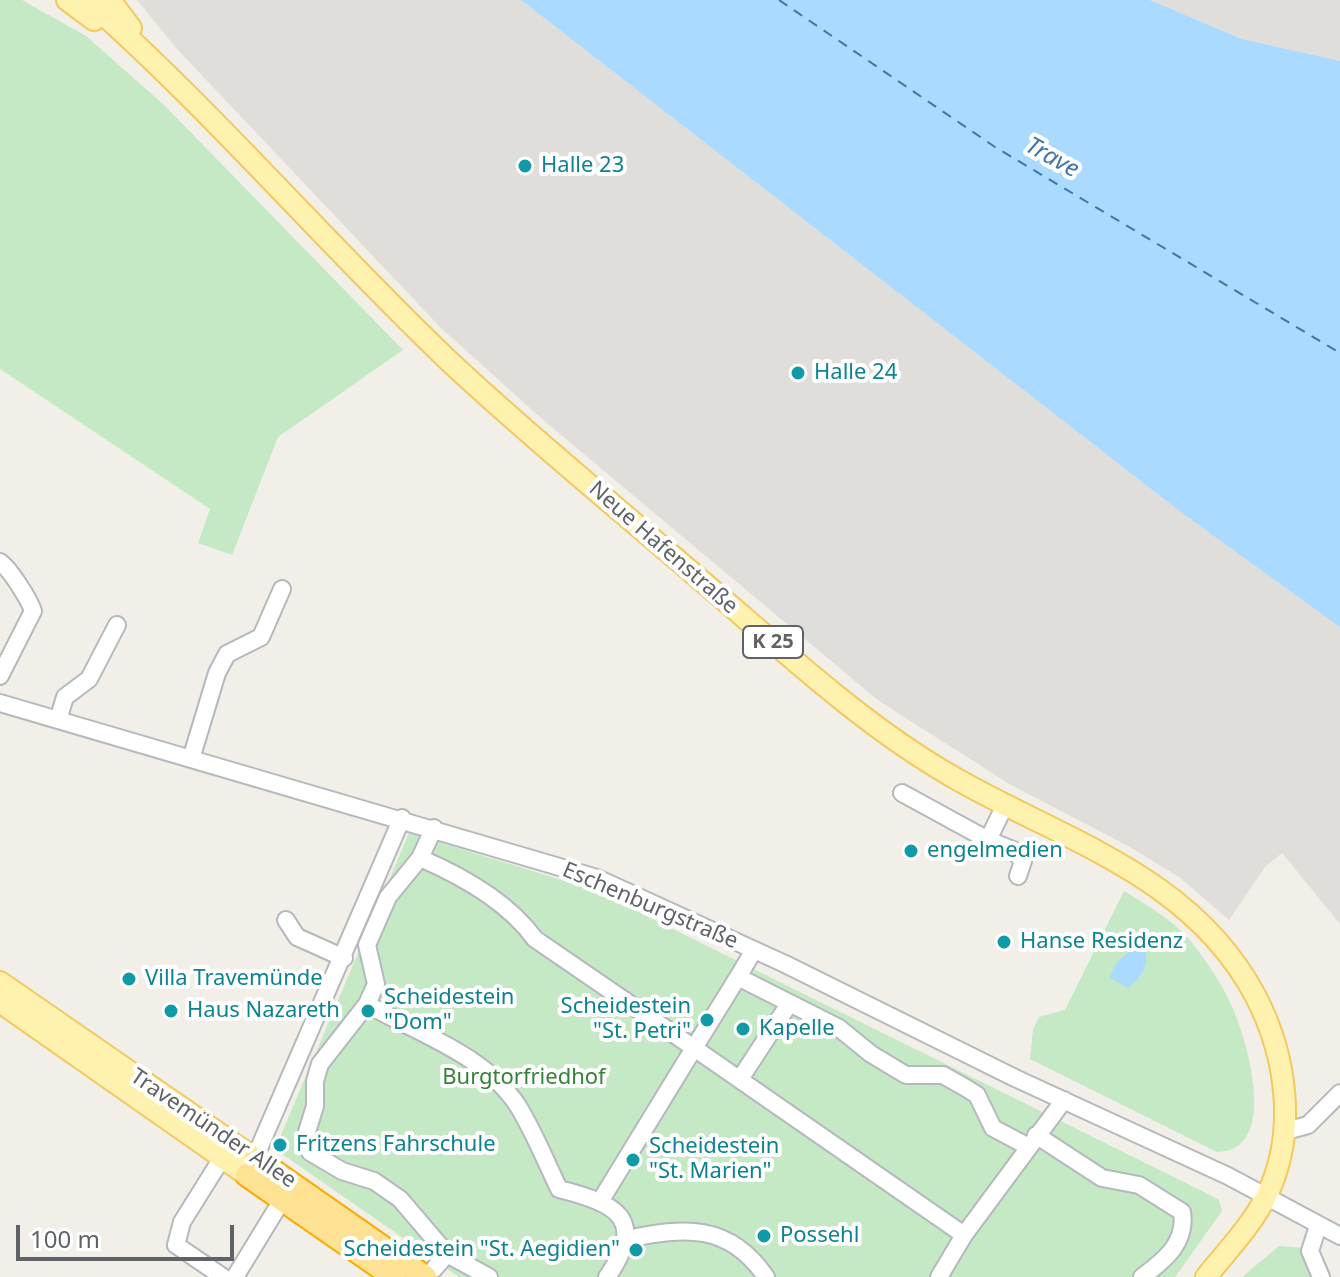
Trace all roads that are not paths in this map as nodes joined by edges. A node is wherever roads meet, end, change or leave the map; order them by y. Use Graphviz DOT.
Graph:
graph roads {
  1 [pos="67,0"];
  2 [pos="87,0"];
  3 [pos="110,0"];
  4 [pos="162,70"];
  5 [pos="0,562"];
  6 [pos="282,589"];
  7 [pos="117,625"];
  8 [pos="0,676"];
  9 [pos="0,703"];
  10 [pos="58,720"];
  11 [pos="191,759"];
  12 [pos="902,793"];
  13 [pos="1005,805"];
  14 [pos="402,818"];
  15 [pos="434,828"];
  16 [pos="988,840"];
  17 [pos="420,858"];
  18 [pos="1018,876"];
  19 [pos="286,920"];
  20 [pos="754,950"];
  21 [pos="344,958"];
  22 [pos="738,977"];
  23 [pos="0,982"];
  24 [pos="0,1002"];
  25 [pos="367,1004"];
  26 [pos="789,1004"];
  27 [pos="694,1048"];
  28 [pos="740,1079"];
  29 [pos="1340,1093"];
  30 [pos="1064,1100"];
  31 [pos="1286,1131"];
  32 [pos="1031,1140"];
  33 [pos="228,1150"];
  34 [pos="251,1167"];
  35 [pos="1266,1196"];
  36 [pos="282,1200"];
  37 [pos="601,1200"];
  38 [pos="1318,1226"];
  39 [pos="964,1235"];
  40 [pos="1340,1236"];
  41 [pos="627,1239"];
  42 [pos="447,1254"];
  43 [pos="430,1273"];
  44 [pos="223,1277"];
  45 [pos="235,1277"];
  46 [pos="394,1277"];
  47 [pos="489,1277"];
  48 [pos="607,1277"];
  49 [pos="766,1277"];
  50 [pos="939,1277"];
  51 [pos="1142,1277"];
  52 [pos="1206,1277"];
  53 [pos="1321,1277"];
  1 -- 4 [label="main road, K 25"];
  2 -- 4 [label="main road, K 25"];
  3 -- 4 [label="main road, K 25"];
  4 -- 13 [label="main road, Neue Hafenstraße / K 25"];
  5 -- 8 [label="street"];
  6 -- 11 [label="street"];
  7 -- 10 [label="street"];
  9 -- 10 [label="street, Eschenburgstraße"];
  10 -- 11 [label="street, Eschenburgstraße"];
  11 -- 14 [label="street, Eschenburgstraße"];
  12 -- 16 [label="street"];
  13 -- 16 [label="street"];
  13 -- 31 [label="main road, Neue Hafenstraße / K 25"];
  14 -- 15 [label="street, Eschenburgstraße"];
  14 -- 21 [label="street"];
  15 -- 17 [label="street"];
  15 -- 20 [label="street, Eschenburgstraße"];
  16 -- 18 [label="street"];
  17 -- 25 [label="street"];
  17 -- 27 [label="street"];
  19 -- 21 [label="street"];
  20 -- 22 [label="street"];
  20 -- 30 [label="street, Eschenburgstraße"];
  21 -- 34 [label="street"];
  22 -- 26 [label="street"];
  22 -- 27 [label="street"];
  23 -- 33 [label="main road, Travemünder Allee"];
  24 -- 33 [label="main road, Travemünder Allee"];
  25 -- 37 [label="street"];
  25 -- 42 [label="street"];
  26 -- 28 [label="street"];
  26 -- 32 [label="street"];
  27 -- 28 [label="street"];
  27 -- 37 [label="street"];
  28 -- 39 [label="street"];
  29 -- 31 [label="street"];
  30 -- 32 [label="street"];
  30 -- 35 [label="street, Eschenburgstraße"];
  31 -- 35 [label="main road, Neue Hafenstraße / K 25"];
  32 -- 39 [label="street"];
  32 -- 51 [label="street"];
  33 -- 34 [label="main road, Travemünder Allee"];
  33 -- 44 [label="street"];
  34 -- 36 [label="highway, Travemünder Allee"];
  34 -- 43 [label="highway, Travemünder Allee"];
  35 -- 38 [label="street, Eschenburgstraße"];
  35 -- 52 [label="main road, K 25"];
  36 -- 45 [label="street"];
  36 -- 46 [label="highway, Travemünder Allee"];
  37 -- 41 [label="street"];
  38 -- 40 [label="street, Eschenburgstraße"];
  38 -- 53 [label="street"];
  39 -- 50 [label="street"];
  41 -- 48 [label="street"];
  41 -- 49 [label="street"];
  42 -- 43 [label="street"];
  42 -- 47 [label="street"];
}
